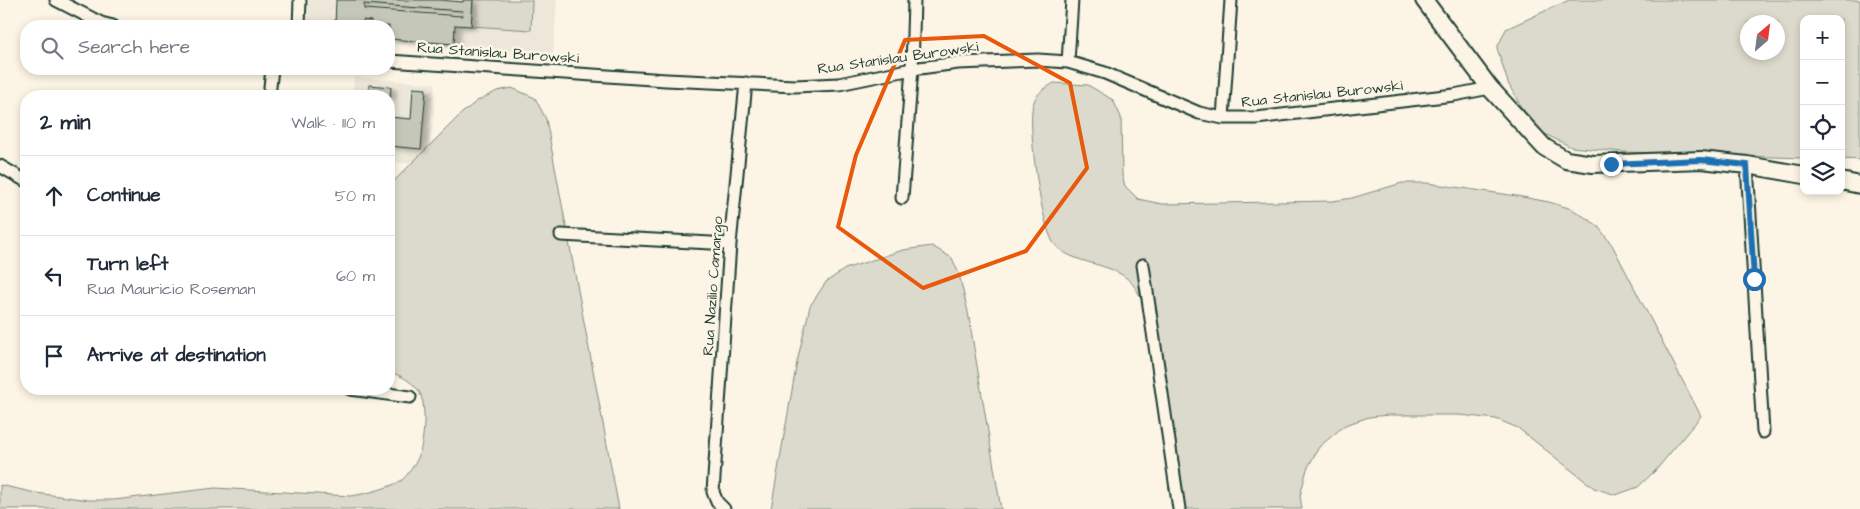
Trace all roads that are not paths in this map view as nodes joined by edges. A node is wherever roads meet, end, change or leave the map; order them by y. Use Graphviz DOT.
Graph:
graph roads {
  1 [pos="56,0"];
  2 [pos="300,0"];
  3 [pos="914,0"];
  4 [pos="1072,0"];
  5 [pos="1231,0"];
  6 [pos="1424,0"];
  7 [pos="97,20"];
  8 [pos="299,20"];
  9 [pos="395,61"];
  10 [pos="1068,62"];
  11 [pos="912,69"];
  12 [pos="271,75"];
  13 [pos="746,84"];
  14 [pos="1490,88"];
  15 [pos="270,90"];
  16 [pos="1223,118"];
  17 [pos="1747,165"];
  18 [pos="0,166"];
  19 [pos="1800,174"];
  20 [pos="20,178"];
  21 [pos="1845,182"];
  22 [pos="1860,185"];
  23 [pos="902,198"];
  24 [pos="560,235"];
  25 [pos="730,244"];
  26 [pos="1144,264"];
  27 [pos="395,395"];
  28 [pos="410,397"];
  29 [pos="1763,432"];
  30 [pos="724,509"];
  31 [pos="1179,509"];
  1 -- 7 [label="street"];
  2 -- 8 [label="street"];
  3 -- 11 [label="street"];
  4 -- 10 [label="street"];
  5 -- 16 [label="street"];
  6 -- 14 [label="main road"];
  9 -- 13 [label="street, Rua Stanislau Burowski"];
  10 -- 11 [label="street, Rua Stanislau Burowski"];
  10 -- 16 [label="street, Rua Stanislau Burowski"];
  11 -- 13 [label="street, Rua Stanislau Burowski"];
  11 -- 23 [label="street"];
  12 -- 15 [label="street"];
  13 -- 25 [label="street, Rua Nazilio Camargo"];
  14 -- 16 [label="street, Rua Stanislau Burowski"];
  14 -- 17 [label="main road"];
  17 -- 19 [label="main road"];
  17 -- 29 [label="street"];
  18 -- 20 [label="street"];
  21 -- 22 [label="main road"];
  24 -- 25 [label="street"];
  25 -- 30 [label="street, Rua Nazilio Camargo"];
  26 -- 31 [label="street"];
  27 -- 28 [label="street"];
}
